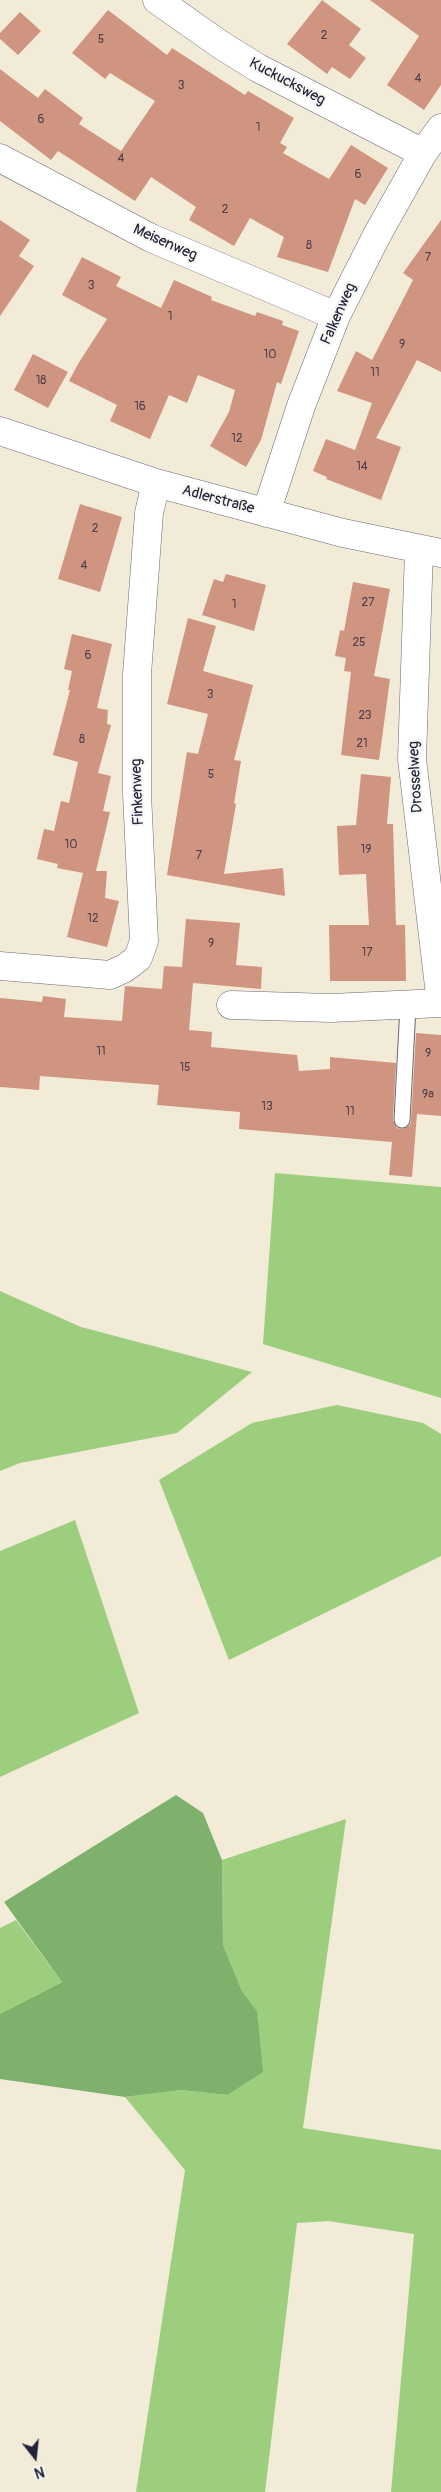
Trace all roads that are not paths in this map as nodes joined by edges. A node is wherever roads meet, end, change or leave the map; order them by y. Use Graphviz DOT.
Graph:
graph roads {
  1 [pos="158,0"];
  2 [pos="441,128"];
  3 [pos="423,153"];
  4 [pos="0,158"];
  5 [pos="336,316"];
  6 [pos="0,431"];
  7 [pos="156,483"];
  8 [pos="266,513"];
  9 [pos="430,552"];
  10 [pos="0,966"];
  11 [pos="440,1003"];
  12 [pos="231,1005"];
  13 [pos="408,1006"];
  14 [pos="402,1120"];
  1 -- 3 [label="street, Kuckucksweg"];
  2 -- 3 [label="street, Falkenweg"];
  3 -- 5 [label="street, Falkenweg"];
  4 -- 5 [label="street, Meisenweg"];
  5 -- 8 [label="street, Falkenweg"];
  6 -- 7 [label="street, Adlerstraße"];
  7 -- 8 [label="street, Adlerstraße"];
  7 -- 10 [label="street, Finkenweg"];
  8 -- 9 [label="street, Adlerstraße"];
  9 -- 11 [label="street, Drosselweg"];
  11 -- 13 [label="street, Drosselweg"];
  12 -- 13 [label="street, Drosselweg"];
  13 -- 14 [label="lane"];
}
